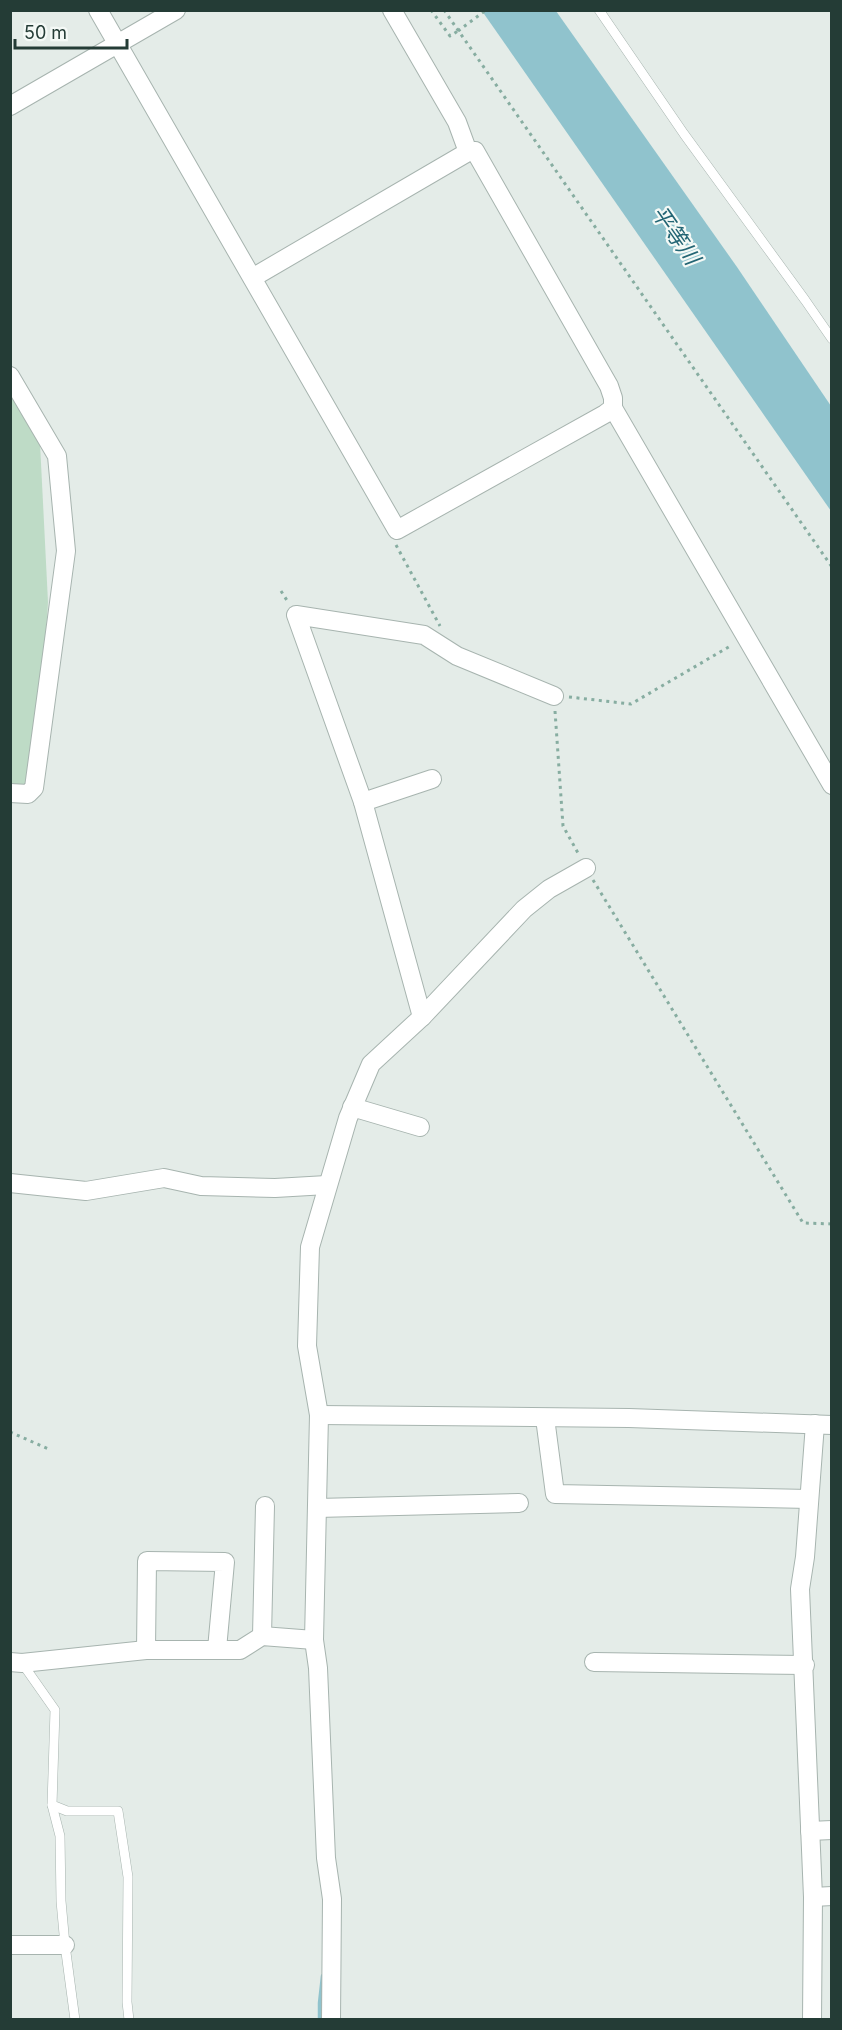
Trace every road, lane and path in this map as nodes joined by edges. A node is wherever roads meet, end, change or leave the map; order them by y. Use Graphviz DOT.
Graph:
graph roads {
  1 [pos="98,10"];
  2 [pos="176,10"];
  3 [pos="392,10"];
  4 [pos="431,10"];
  5 [pos="444,10"];
  6 [pos="486,10"];
  7 [pos="599,10"];
  8 [pos="117,44"];
  9 [pos="10,106"];
  10 [pos="468,152"];
  11 [pos="252,278"];
  12 [pos="831,339"];
  13 [pos="10,376"];
  14 [pos="612,408"];
  15 [pos="397,530"];
  16 [pos="831,567"];
  17 [pos="440,626"];
  18 [pos="745,638"];
  19 [pos="554,696"];
  20 [pos="432,779"];
  21 [pos="831,785"];
  22 [pos="10,794"];
  23 [pos="363,802"];
  24 [pos="586,868"];
  25 [pos="422,1017"];
  26 [pos="352,1107"];
  27 [pos="420,1127"];
  28 [pos="10,1183"];
  29 [pos="327,1185"];
  30 [pos="831,1224"];
  31 [pos="319,1414"];
  32 [pos="545,1418"];
  33 [pos="823,1425"];
  34 [pos="10,1432"];
  35 [pos="51,1450"];
  36 [pos="809,1499"];
  37 [pos="519,1503"];
  38 [pos="265,1506"];
  39 [pos="317,1508"];
  40 [pos="262,1636"];
  41 [pos="314,1640"];
  42 [pos="217,1649"];
  43 [pos="146,1650"];
  44 [pos="16,1662"];
  45 [pos="594,1662"];
  46 [pos="805,1665"];
  47 [pos="52,1805"];
  48 [pos="831,1830"];
  49 [pos="810,1831"];
  50 [pos="831,1896"];
  51 [pos="813,1897"];
  52 [pos="10,1945"];
  53 [pos="65,1945"];
  54 [pos="75,2019"];
  55 [pos="129,2019"];
  56 [pos="331,2019"];
  57 [pos="812,2019"];
  1 -- 8 [label="street"];
  2 -- 8 [label="street"];
  3 -- 10 [label="street"];
  4 -- 6 [label="path, bridge"];
  5 -- 16 [label="path"];
  7 -- 12 [label="lane"];
  8 -- 9 [label="street"];
  8 -- 11 [label="street"];
  10 -- 11 [label="street"];
  10 -- 14 [label="street"];
  11 -- 15 [label="street"];
  13 -- 22 [label="street"];
  14 -- 15 [label="street"];
  14 -- 18 [label="street"];
  15 -- 17 [label="path"];
  18 -- 19 [label="path"];
  18 -- 21 [label="street"];
  19 -- 23 [label="street"];
  19 -- 24 [label="path"];
  20 -- 23 [label="street"];
  23 -- 25 [label="street"];
  24 -- 25 [label="street"];
  24 -- 30 [label="path"];
  25 -- 26 [label="street"];
  26 -- 27 [label="street"];
  26 -- 29 [label="street"];
  28 -- 29 [label="street"];
  29 -- 31 [label="street"];
  31 -- 32 [label="street"];
  31 -- 39 [label="street"];
  32 -- 33 [label="street"];
  32 -- 36 [label="street"];
  33 -- 36 [label="street"];
  34 -- 35 [label="path"];
  36 -- 46 [label="street"];
  37 -- 39 [label="street"];
  38 -- 40 [label="street"];
  39 -- 41 [label="street"];
  40 -- 41 [label="street"];
  40 -- 42 [label="street"];
  41 -- 56 [label="street"];
  42 -- 43 [label="street"];
  42 -- 43 [label="street"];
  43 -- 44 [label="street"];
  44 -- 47 [label="lane"];
  45 -- 46 [label="street"];
  46 -- 49 [label="street"];
  47 -- 53 [label="lane"];
  47 -- 55 [label="lane"];
  48 -- 49 [label="street"];
  49 -- 51 [label="street"];
  50 -- 51 [label="street"];
  51 -- 57 [label="street"];
  52 -- 53 [label="street"];
  53 -- 54 [label="lane"];
}
